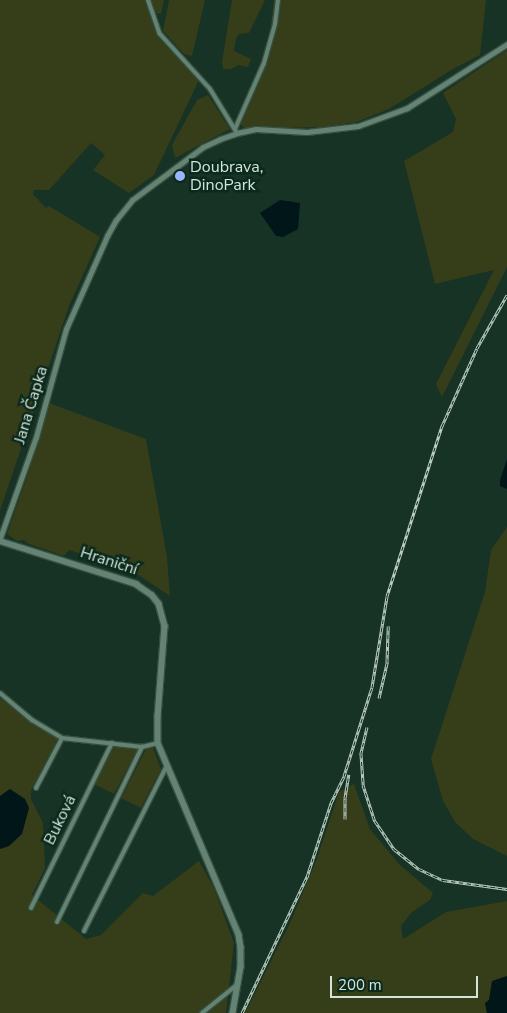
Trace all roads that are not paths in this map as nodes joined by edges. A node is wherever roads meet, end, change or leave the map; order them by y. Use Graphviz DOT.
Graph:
graph roads {
  1 [pos="148,0"];
  2 [pos="278,0"];
  3 [pos="507,44"];
  4 [pos="236,131"];
  5 [pos="0,540"];
  6 [pos="0,693"];
  7 [pos="62,738"];
  8 [pos="112,743"];
  9 [pos="158,743"];
  10 [pos="142,747"];
  11 [pos="166,767"];
  12 [pos="36,788"];
  13 [pos="31,908"];
  14 [pos="57,922"];
  15 [pos="84,932"];
  16 [pos="238,984"];
  17 [pos="202,1013"];
  18 [pos="233,1013"];
  1 -- 4 [label="street"];
  2 -- 4 [label="street"];
  3 -- 4 [label="street, Jana Čapka"];
  4 -- 5 [label="street, Jana Čapka"];
  5 -- 9 [label="main road, Hraniční"];
  6 -- 7 [label="street"];
  7 -- 8 [label="street"];
  7 -- 12 [label="street"];
  8 -- 10 [label="street"];
  8 -- 13 [label="street, Buková"];
  9 -- 10 [label="street"];
  9 -- 11 [label="main road, Hraniční"];
  10 -- 14 [label="street"];
  11 -- 15 [label="street"];
  11 -- 16 [label="main road, Hraniční"];
  16 -- 17 [label="street"];
  16 -- 18 [label="main road, Hraniční"];
}
